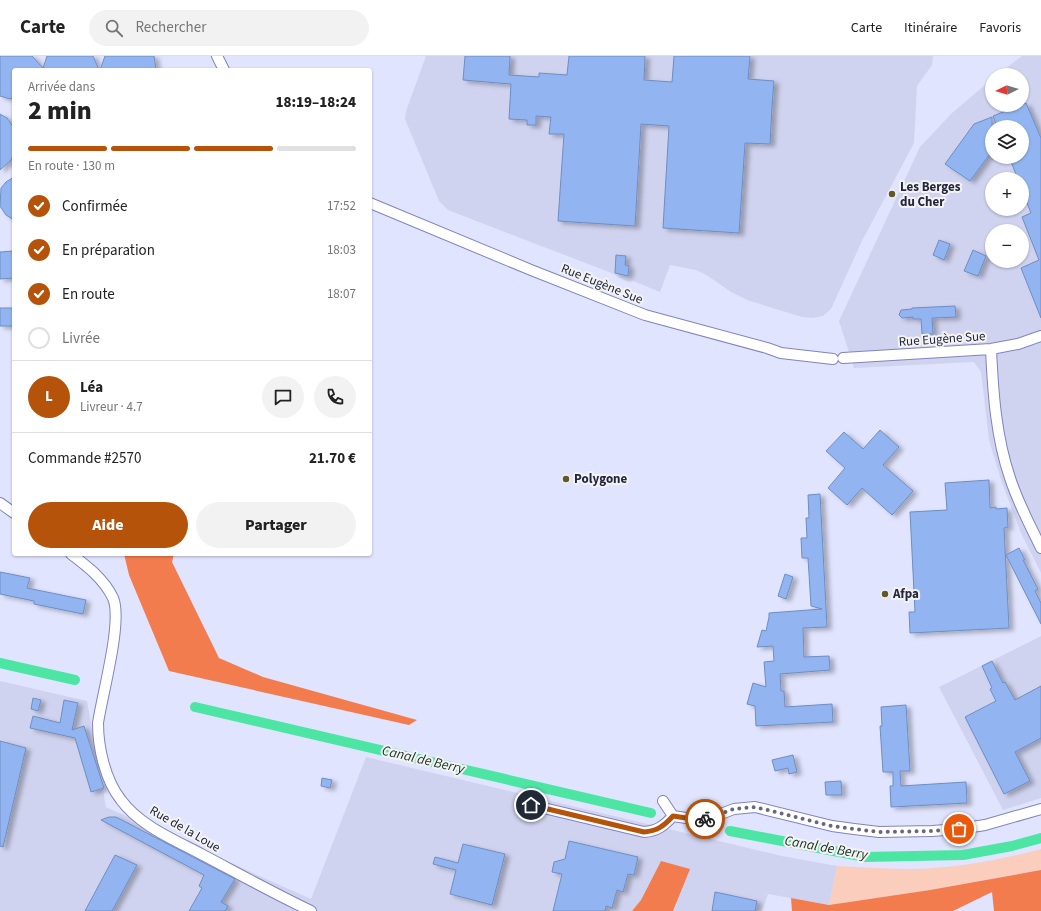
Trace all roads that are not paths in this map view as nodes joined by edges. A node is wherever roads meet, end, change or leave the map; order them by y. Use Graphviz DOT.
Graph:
graph roads {
  1 [pos="217,56"];
  2 [pos="223,68"];
  3 [pos="372,203"];
  4 [pos="1041,336"];
  5 [pos="991,349"];
  6 [pos="843,358"];
  7 [pos="833,359"];
  8 [pos="0,503"];
  9 [pos="12,512"];
  10 [pos="1041,548"];
  11 [pos="74,556"];
  12 [pos="663,801"];
  13 [pos="531,805"];
  14 [pos="1041,809"];
  15 [pos="673,816"];
  16 [pos="300,909"];
  17 [pos="311,911"];
  1 -- 2 [label="street"];
  3 -- 7 [label="street, Rue Eugène Sue"];
  4 -- 5 [label="street, Rue Eugène Sue"];
  5 -- 6 [label="street, Rue Eugène Sue"];
  5 -- 10 [label="street"];
  8 -- 9 [label="street"];
  11 -- 16 [label="street, Rue de la Loue"];
  12 -- 15 [label="street"];
  13 -- 15 [label="street"];
  14 -- 15 [label="street"];
  16 -- 17 [label="street, Rue de la Loue"];
}
